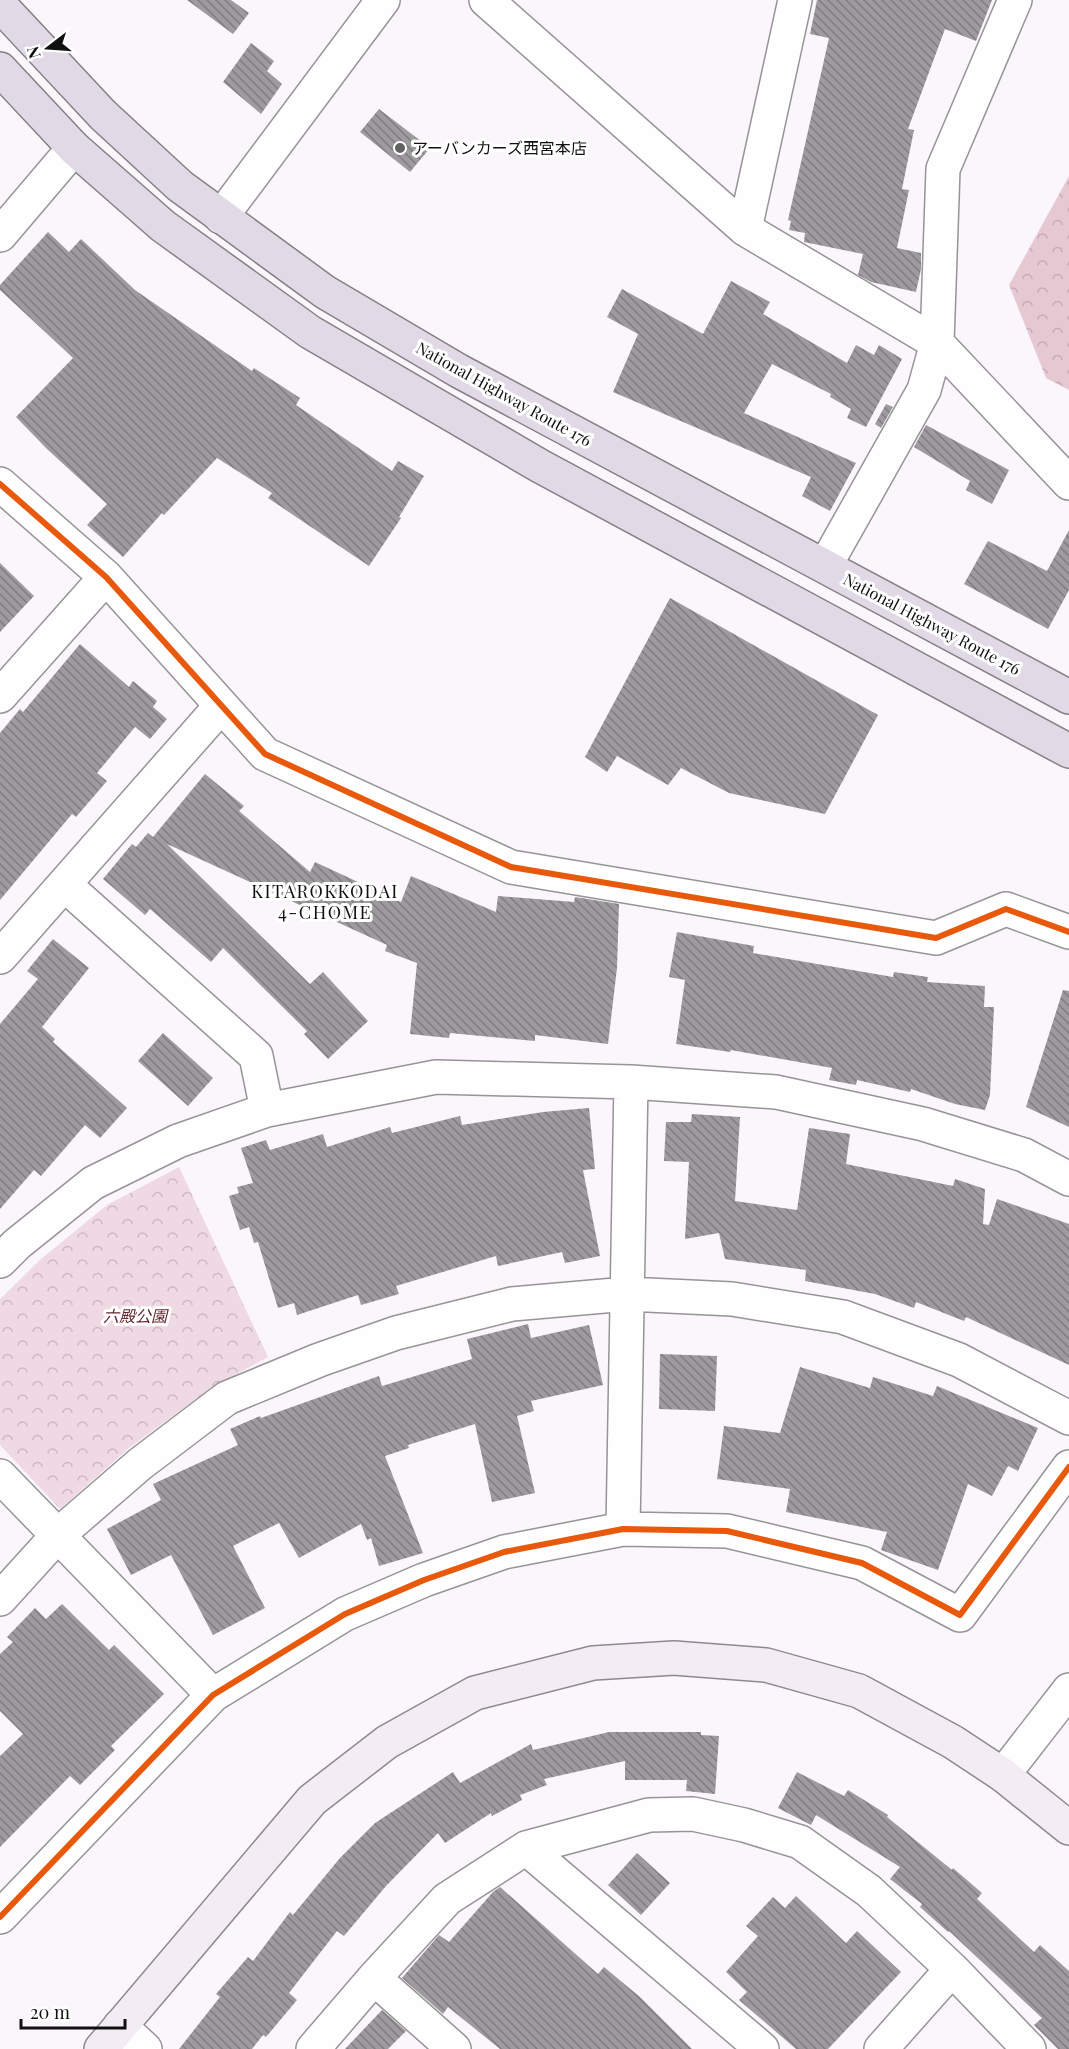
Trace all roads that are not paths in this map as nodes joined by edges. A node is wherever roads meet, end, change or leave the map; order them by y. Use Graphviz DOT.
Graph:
graph roads {
  1 [pos="383,0"];
  2 [pos="486,0"];
  3 [pos="795,0"];
  4 [pos="1015,0"];
  5 [pos="0,5"];
  6 [pos="0,69"];
  7 [pos="74,148"];
  8 [pos="221,217"];
  9 [pos="745,229"];
  10 [pos="0,235"];
  11 [pos="938,343"];
  12 [pos="1069,483"];
  13 [pos="0,484"];
  14 [pos="825,566"];
  15 [pos="106,577"];
  16 [pos="0,696"];
  17 [pos="1069,697"];
  18 [pos="221,706"];
  19 [pos="1069,751"];
  20 [pos="65,885"];
  21 [pos="1069,933"];
  22 [pos="0,957"];
  23 [pos="631,1082"];
  24 [pos="267,1110"];
  25 [pos="1069,1179"];
  26 [pos="0,1262"];
  27 [pos="627,1294"];
  28 [pos="1069,1418"];
  29 [pos="1069,1467"];
  30 [pos="0,1476"];
  31 [pos="623,1529"];
  32 [pos="58,1535"];
  33 [pos="0,1599"];
  34 [pos="1069,1690"];
  35 [pos="213,1695"];
  36 [pos="1003,1775"];
  37 [pos="1069,1828"];
  38 [pos="526,1848"];
  39 [pos="0,1917"];
  40 [pos="952,1969"];
  41 [pos="374,1978"];
  42 [pos="111,2038"];
  43 [pos="145,2049"];
  44 [pos="313,2049"];
  45 [pos="454,2049"];
  46 [pos="762,2049"];
  47 [pos="881,2049"];
  48 [pos="1029,2049"];
  1 -- 8 [label="street"];
  2 -- 9 [label="street"];
  3 -- 9 [label="street"];
  4 -- 11 [label="street"];
  5 -- 8 [label="highway, National Highway Route 176"];
  6 -- 7 [label="highway"];
  7 -- 10 [label="street"];
  7 -- 19 [label="highway"];
  8 -- 14 [label="highway, National Highway Route 176"];
  9 -- 11 [label="street"];
  11 -- 12 [label="street"];
  11 -- 14 [label="street"];
  13 -- 15 [label="street"];
  14 -- 17 [label="highway, National Highway Route 176"];
  15 -- 16 [label="street"];
  15 -- 18 [label="street"];
  18 -- 20 [label="street"];
  18 -- 21 [label="street"];
  20 -- 22 [label="street"];
  20 -- 24 [label="street"];
  23 -- 24 [label="street"];
  23 -- 25 [label="street"];
  23 -- 27 [label="street"];
  24 -- 26 [label="street"];
  27 -- 28 [label="street"];
  27 -- 31 [label="street"];
  27 -- 32 [label="street"];
  29 -- 31 [label="street"];
  30 -- 32 [label="street"];
  31 -- 35 [label="street"];
  32 -- 33 [label="street"];
  32 -- 35 [label="street"];
  34 -- 36 [label="street"];
  35 -- 39 [label="street"];
  36 -- 37 [label="street"];
  36 -- 42 [label="street"];
  38 -- 40 [label="street"];
  38 -- 41 [label="street"];
  38 -- 46 [label="street"];
  40 -- 47 [label="street"];
  40 -- 48 [label="street"];
  41 -- 44 [label="street"];
  41 -- 45 [label="street"];
  42 -- 43 [label="street"];
}
